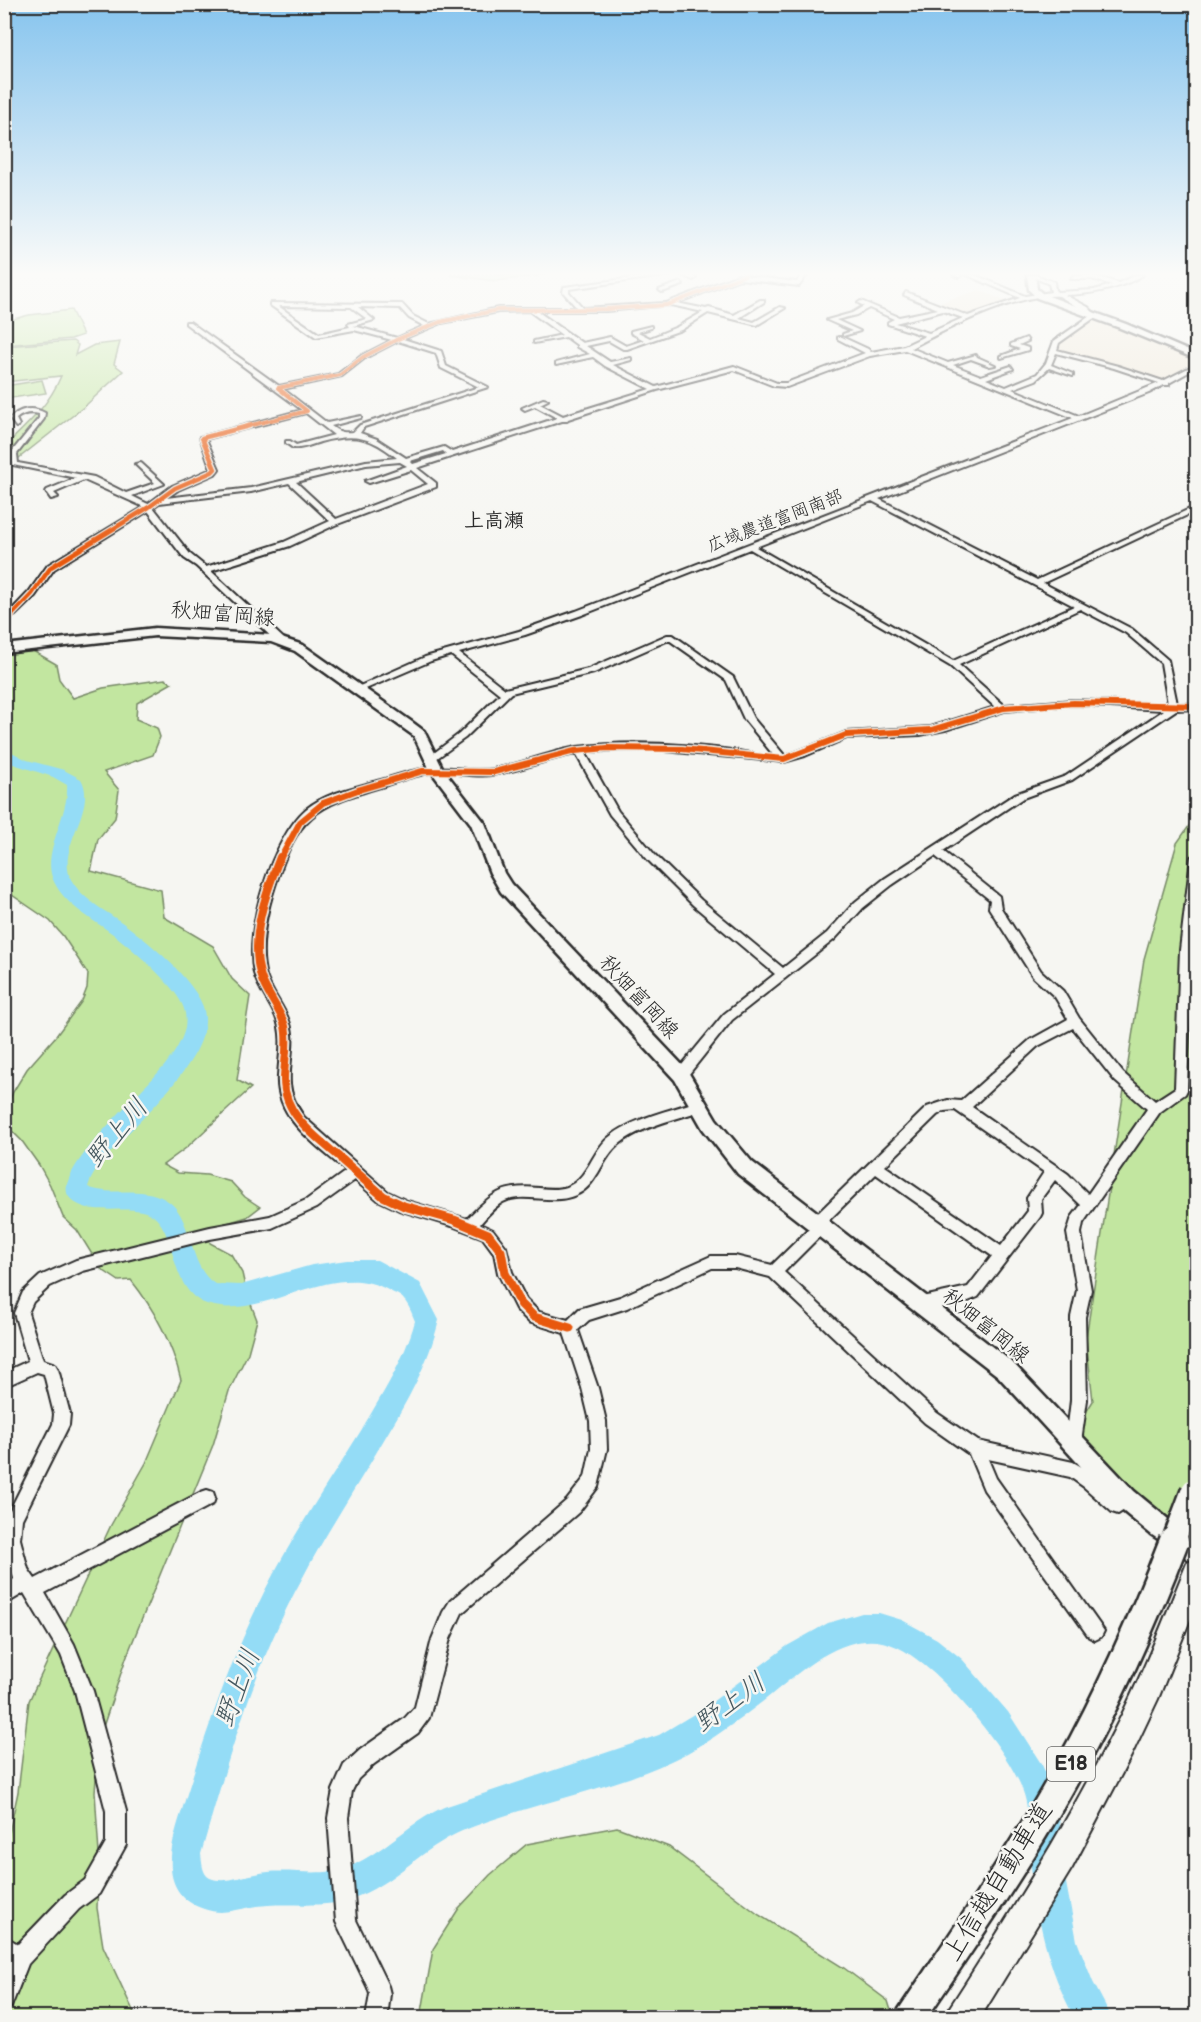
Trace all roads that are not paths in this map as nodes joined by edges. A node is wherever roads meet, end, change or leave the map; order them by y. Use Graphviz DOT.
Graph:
graph roads {
  1 [pos="252,369"];
  2 [pos="347,369"];
  3 [pos="447,369"];
  4 [pos="618,369"];
  5 [pos="729,369"];
  6 [pos="738,369"];
  7 [pos="828,369"];
  8 [pos="958,369"];
  9 [pos="1007,369"];
  10 [pos="1045,369"];
  11 [pos="1057,369"];
  12 [pos="1123,369"];
  13 [pos="1191,369"];
  14 [pos="1071,375"];
  15 [pos="979,379"];
  16 [pos="1167,384"];
  17 [pos="278,388"];
  18 [pos="656,389"];
  19 [pos="1005,390"];
  20 [pos="545,400"];
  21 [pos="535,404"];
  22 [pos="525,408"];
  23 [pos="307,411"];
  24 [pos="359,417"];
  25 [pos="1078,418"];
  26 [pos="565,420"];
  27 [pos="16,425"];
  28 [pos="326,425"];
  29 [pos="356,434"];
  30 [pos="346,435"];
  31 [pos="288,442"];
  32 [pos="453,455"];
  33 [pos="402,460"];
  34 [pos="139,464"];
  35 [pos="413,468"];
  36 [pos="82,478"];
  37 [pos="291,481"];
  38 [pos="369,481"];
  39 [pos="124,496"];
  40 [pos="54,497"];
  41 [pos="873,499"];
  42 [pos="158,501"];
  43 [pos="149,507"];
  44 [pos="1197,508"];
  45 [pos="335,522"];
  46 [pos="751,547"];
  47 [pos="204,570"];
  48 [pos="1037,583"];
  49 [pos="1080,606"];
  50 [pos="4,624"];
  51 [pos="281,641"];
  52 [pos="4,649"];
  53 [pos="452,652"];
  54 [pos="953,664"];
  55 [pos="358,689"];
  56 [pos="505,693"];
  57 [pos="1197,706"];
  58 [pos="1002,708"];
  59 [pos="1173,708"];
  60 [pos="579,750"];
  61 [pos="782,759"];
  62 [pos="435,764"];
  63 [pos="937,852"];
  64 [pos="1197,857"];
  65 [pos="783,975"];
  66 [pos="1075,1021"];
  67 [pos="681,1075"];
  68 [pos="698,1106"];
  69 [pos="963,1107"];
  70 [pos="1155,1108"];
  71 [pos="875,1166"];
  72 [pos="1053,1171"];
  73 [pos="354,1173"];
  74 [pos="1089,1204"];
  75 [pos="470,1225"];
  76 [pos="819,1225"];
  77 [pos="1002,1255"];
  78 [pos="774,1272"];
  79 [pos="922,1304"];
  80 [pos="570,1328"];
  81 [pos="37,1365"];
  82 [pos="4,1380"];
  83 [pos="1074,1442"];
  84 [pos="975,1448"];
  85 [pos="1195,1485"];
  86 [pos="207,1498"];
  87 [pos="1126,1499"];
  88 [pos="1197,1551"];
  89 [pos="1197,1572"];
  90 [pos="28,1586"];
  91 [pos="4,1597"];
  92 [pos="1095,1631"];
  93 [pos="12,1952"];
  94 [pos="4,2000"];
  95 [pos="376,2018"];
  96 [pos="910,2018"];
  97 [pos="961,2018"];
  1 -- 17 [label="street"];
  2 -- 17 [label="street"];
  3 -- 29 [label="street"];
  4 -- 18 [label="street"];
  5 -- 18 [label="street"];
  6 -- 7 [label="street"];
  8 -- 15 [label="street"];
  9 -- 15 [label="street"];
  10 -- 19 [label="street"];
  11 -- 14 [label="street"];
  12 -- 16 [label="street"];
  13 -- 16 [label="street, 広域農道富岡南部"];
  15 -- 19 [label="street"];
  16 -- 25 [label="street, 広域農道富岡南部"];
  17 -- 23 [label="street"];
  18 -- 26 [label="street"];
  19 -- 25 [label="street"];
  20 -- 21 [label="street"];
  21 -- 22 [label="street"];
  21 -- 26 [label="street"];
  23 -- 28 [label="street"];
  23 -- 42 [label="street"];
  24 -- 28 [label="street"];
  25 -- 41 [label="street, 広域農道富岡南部"];
  26 -- 32 [label="street"];
  27 -- 36 [label="street"];
  28 -- 30 [label="street"];
  29 -- 30 [label="street"];
  29 -- 33 [label="street"];
  30 -- 31 [label="street"];
  32 -- 33 [label="street"];
  32 -- 35 [label="street"];
  33 -- 35 [label="street"];
  33 -- 37 [label="street"];
  34 -- 39 [label="street"];
  35 -- 38 [label="street"];
  35 -- 45 [label="street"];
  36 -- 39 [label="street"];
  36 -- 40 [label="street"];
  37 -- 42 [label="street"];
  37 -- 45 [label="street"];
  39 -- 43 [label="street"];
  41 -- 46 [label="street, 広域農道富岡南部"];
  41 -- 48 [label="street"];
  42 -- 43 [label="street"];
  43 -- 47 [label="street"];
  43 -- 50 [label="street"];
  44 -- 48 [label="street"];
  45 -- 47 [label="street"];
  46 -- 53 [label="street, 広域農道富岡南部"];
  46 -- 54 [label="street"];
  47 -- 51 [label="street"];
  48 -- 49 [label="street"];
  49 -- 54 [label="street"];
  49 -- 59 [label="street"];
  51 -- 52 [label="main road, 秋畑富岡線"];
  51 -- 55 [label="main road, 秋畑富岡線"];
  53 -- 55 [label="street, 広域農道富岡南部"];
  53 -- 56 [label="street"];
  54 -- 58 [label="street"];
  55 -- 62 [label="main road, 秋畑富岡線"];
  56 -- 61 [label="street"];
  56 -- 62 [label="street"];
  57 -- 59 [label="street"];
  58 -- 59 [label="street"];
  58 -- 61 [label="street"];
  59 -- 63 [label="street"];
  60 -- 61 [label="street"];
  60 -- 62 [label="street"];
  60 -- 65 [label="street"];
  62 -- 67 [label="main road, 秋畑富岡線"];
  62 -- 73 [label="street"];
  63 -- 65 [label="street"];
  63 -- 66 [label="street"];
  64 -- 70 [label="street"];
  65 -- 67 [label="street"];
  66 -- 69 [label="street"];
  66 -- 70 [label="street"];
  67 -- 68 [label="main road, 秋畑富岡線"];
  68 -- 75 [label="street"];
  68 -- 76 [label="main road, 秋畑富岡線"];
  69 -- 71 [label="street"];
  69 -- 72 [label="street"];
  70 -- 74 [label="street"];
  71 -- 76 [label="street"];
  71 -- 77 [label="street"];
  72 -- 74 [label="street"];
  72 -- 77 [label="street"];
  73 -- 75 [label="street"];
  73 -- 81 [label="street"];
  74 -- 83 [label="street"];
  75 -- 80 [label="street"];
  76 -- 78 [label="street"];
  76 -- 79 [label="main road, 秋畑富岡線"];
  77 -- 79 [label="street"];
  78 -- 80 [label="street"];
  78 -- 84 [label="street"];
  79 -- 83 [label="main road, 秋畑富岡線"];
  80 -- 95 [label="street"];
  81 -- 82 [label="street"];
  81 -- 90 [label="street"];
  83 -- 87 [label="main road, 秋畑富岡線"];
  84 -- 87 [label="street"];
  84 -- 92 [label="street"];
  85 -- 96 [label="highway, 上信越自動車道 / E18, bridge"];
  86 -- 90 [label="street"];
  87 -- 88 [label="main road, 秋畑富岡線"];
  89 -- 97 [label="highway, 上信越自動車道 / E18"];
  90 -- 91 [label="street"];
  90 -- 93 [label="street"];
  93 -- 94 [label="street"];
}
